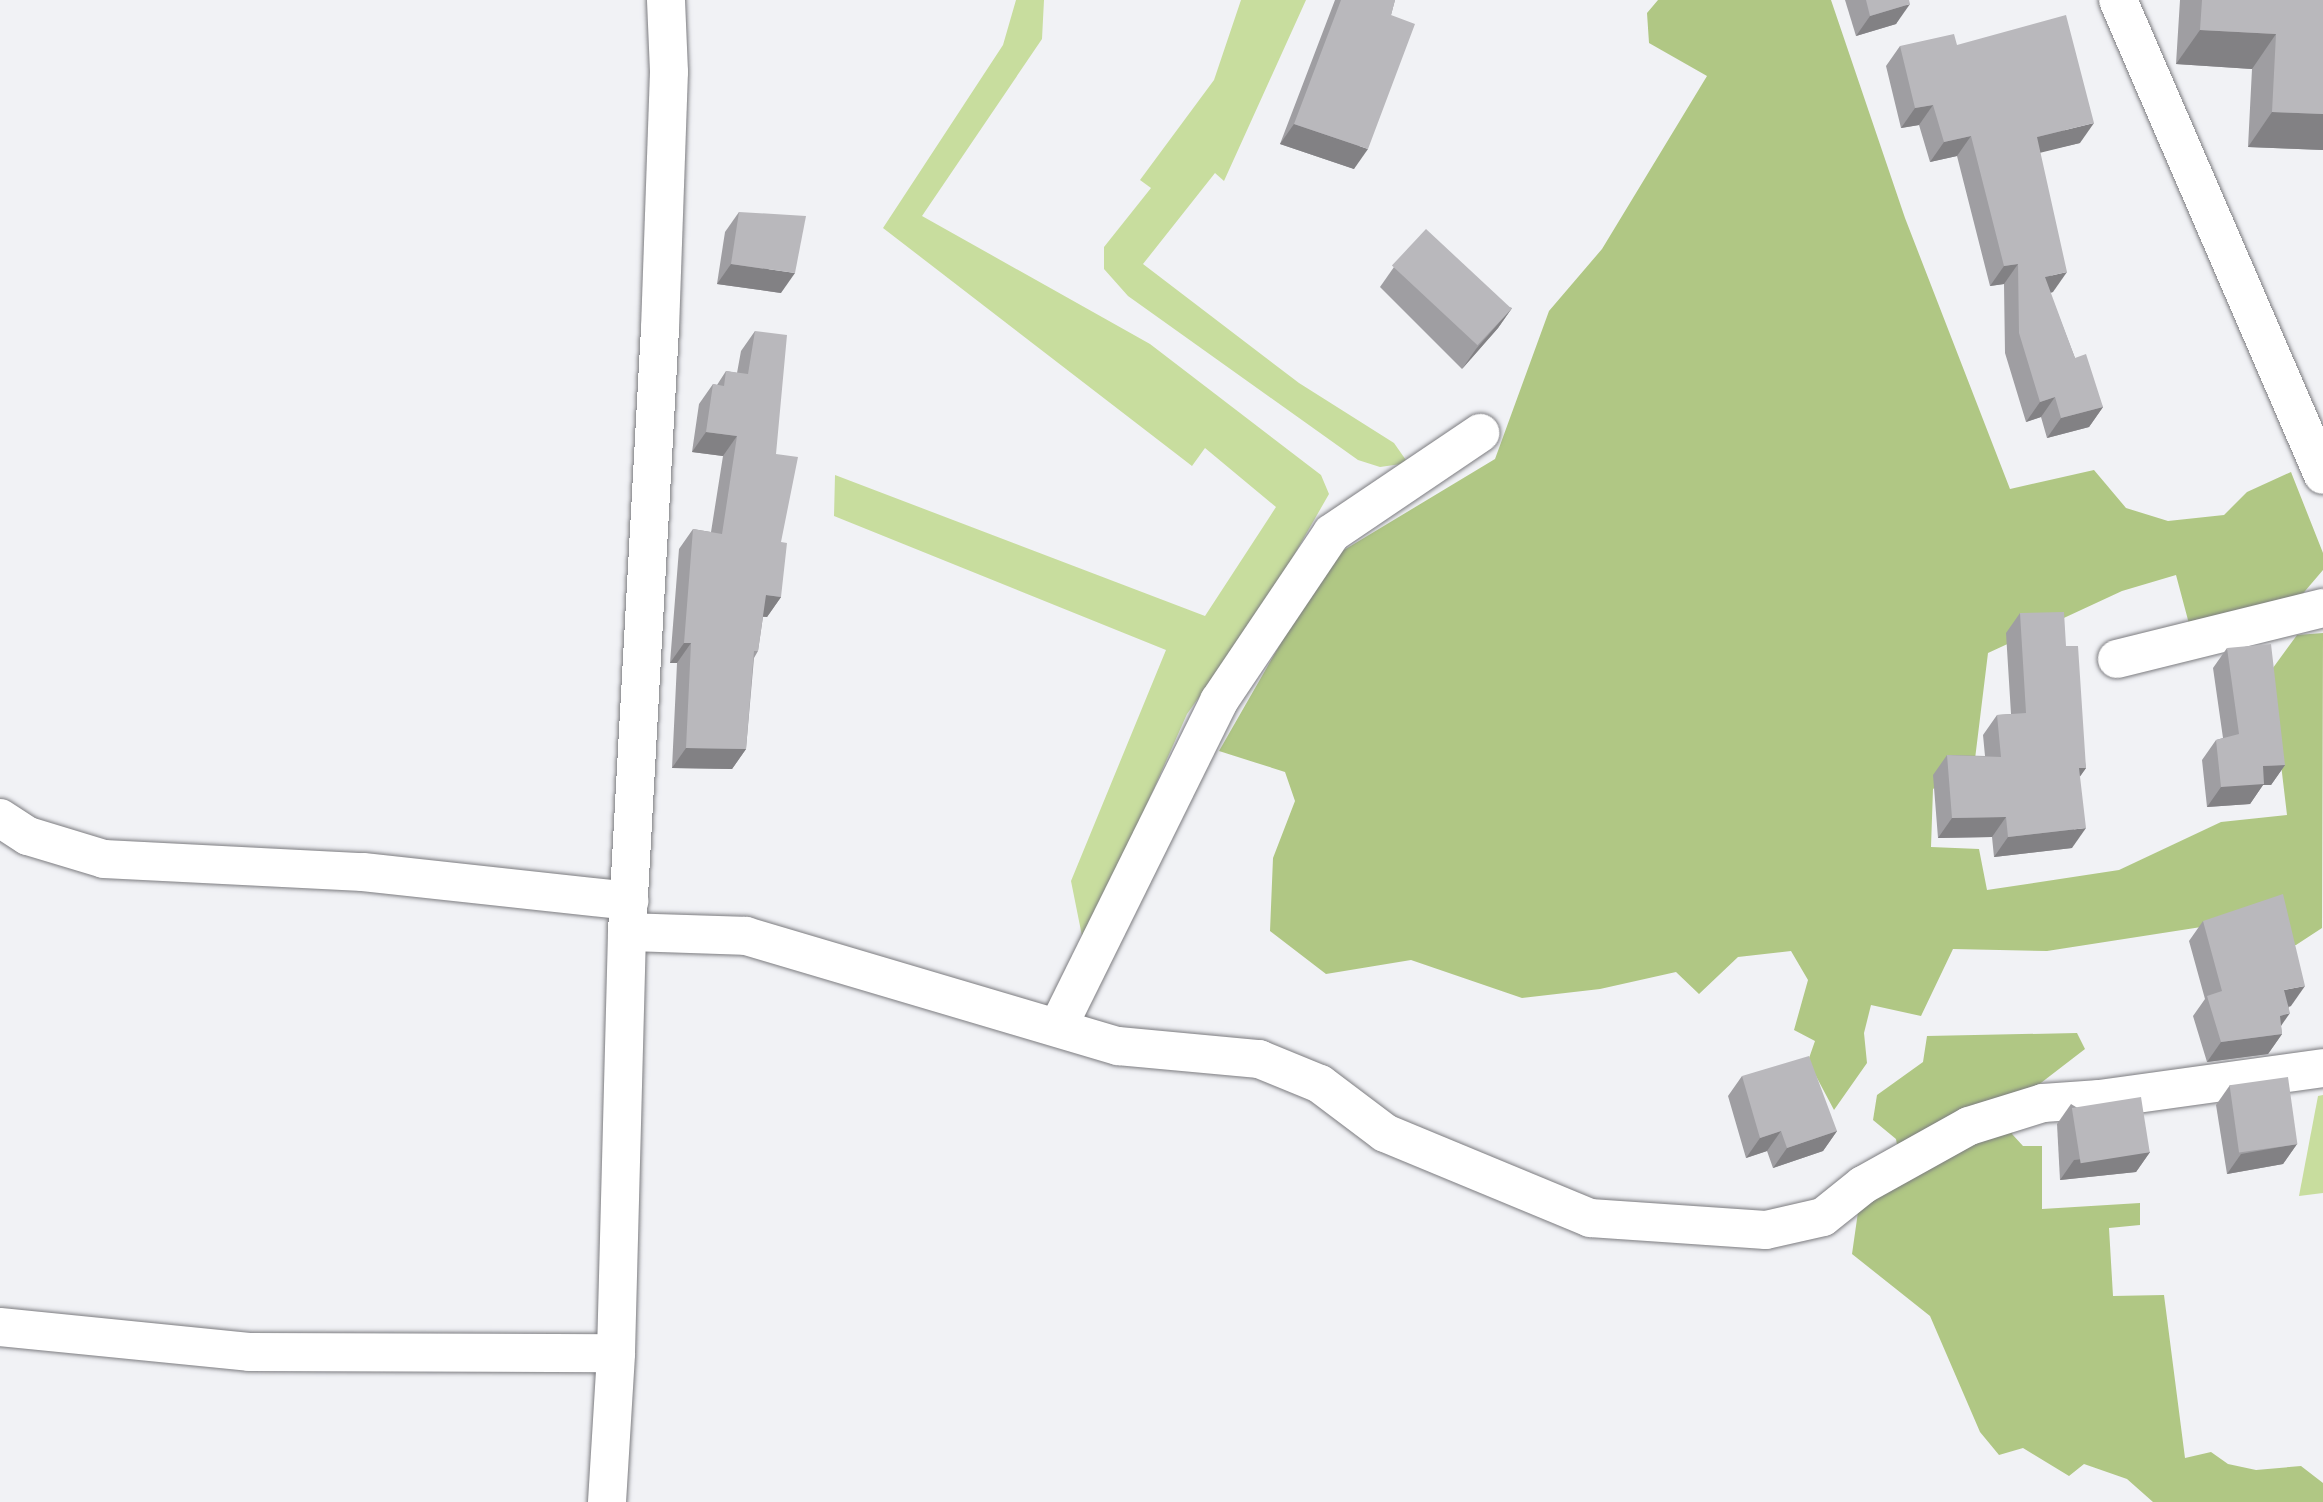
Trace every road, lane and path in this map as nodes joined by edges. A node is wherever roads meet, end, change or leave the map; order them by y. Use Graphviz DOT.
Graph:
graph roads {
  1 [pos="666,0"];
  2 [pos="2118,0"];
  3 [pos="1480,433"];
  4 [pos="2323,475"];
  5 [pos="2323,608"];
  6 [pos="2117,659"];
  7 [pos="0,818"];
  8 [pos="628,916"];
  9 [pos="1058,1027"];
  10 [pos="2323,1068"];
  11 [pos="0,1327"];
  12 [pos="616,1353"];
  13 [pos="607,1502"];
  1 -- 8 [label="street"];
  2 -- 4 [label="street"];
  3 -- 9 [label="street"];
  5 -- 6 [label="street"];
  7 -- 8 [label="street"];
  8 -- 9 [label="street"];
  8 -- 12 [label="street"];
  9 -- 10 [label="street"];
  11 -- 12 [label="street"];
  12 -- 13 [label="street"];
}
